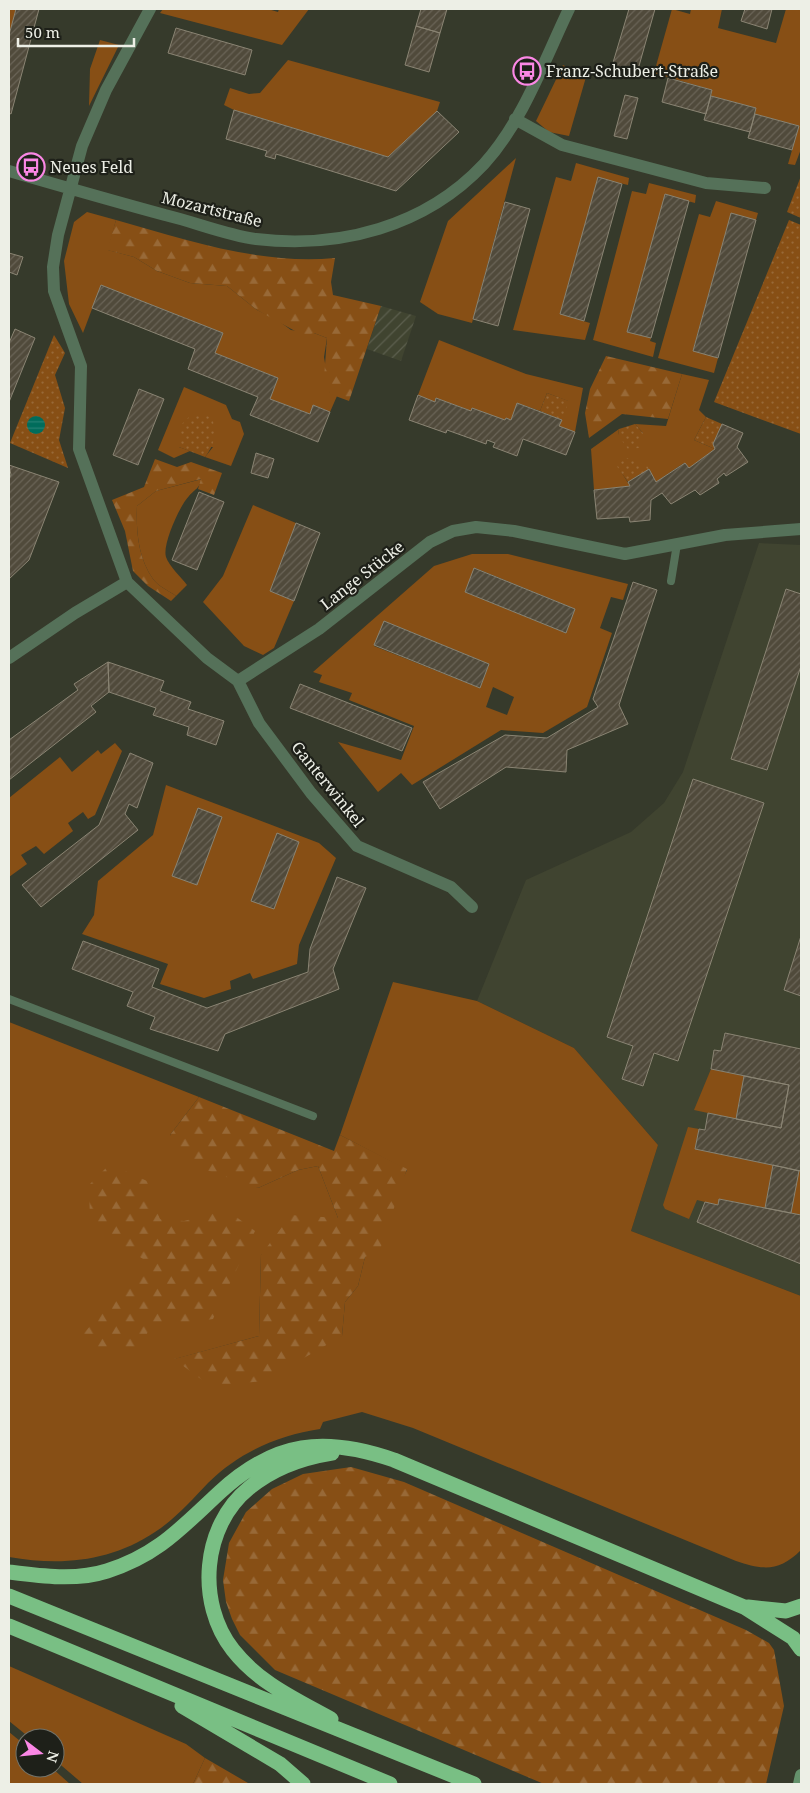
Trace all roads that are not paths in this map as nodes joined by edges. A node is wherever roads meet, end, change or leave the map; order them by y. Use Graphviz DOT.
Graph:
graph roads {
  1 [pos="150,9"];
  2 [pos="569,9"];
  3 [pos="515,119"];
  4 [pos="9,171"];
  5 [pos="765,188"];
  6 [pos="71,189"];
  7 [pos="801,529"];
  8 [pos="677,544"];
  9 [pos="671,581"];
  10 [pos="127,582"];
  11 [pos="9,658"];
  12 [pos="238,681"];
  13 [pos="472,908"];
  14 [pos="9,999"];
  15 [pos="313,1116"];
  16 [pos="359,1449"];
  17 [pos="9,1572"];
  18 [pos="9,1596"];
  19 [pos="744,1606"];
  20 [pos="801,1606"];
  21 [pos="9,1626"];
  22 [pos="801,1649"];
  23 [pos="126,1674"];
  24 [pos="376,1744"];
  25 [pos="801,1775"];
  26 [pos="303,1784"];
  27 [pos="390,1784"];
  28 [pos="474,1784"];
  29 [pos="799,1784"];
  1 -- 6 [label="street"];
  2 -- 3 [label="street, Mozartstraße"];
  3 -- 5 [label="street"];
  3 -- 6 [label="street, Mozartstraße"];
  4 -- 6 [label="street, Mozartstraße"];
  6 -- 10 [label="street"];
  7 -- 8 [label="street, Lange Stücke"];
  8 -- 9 [label="lane"];
  8 -- 12 [label="street, Lange Stücke"];
  10 -- 11 [label="street"];
  10 -- 12 [label="street"];
  12 -- 13 [label="street, Ganterwinkel"];
  14 -- 15 [label="lane"];
  16 -- 17 [label="highway"];
  16 -- 19 [label="highway"];
  16 -- 24 [label="highway"];
  18 -- 24 [label="highway"];
  19 -- 20 [label="highway"];
  19 -- 22 [label="highway"];
  21 -- 23 [label="highway"];
  23 -- 26 [label="highway"];
  23 -- 27 [label="highway"];
  24 -- 28 [label="highway"];
  25 -- 29 [label="main road"];
}
